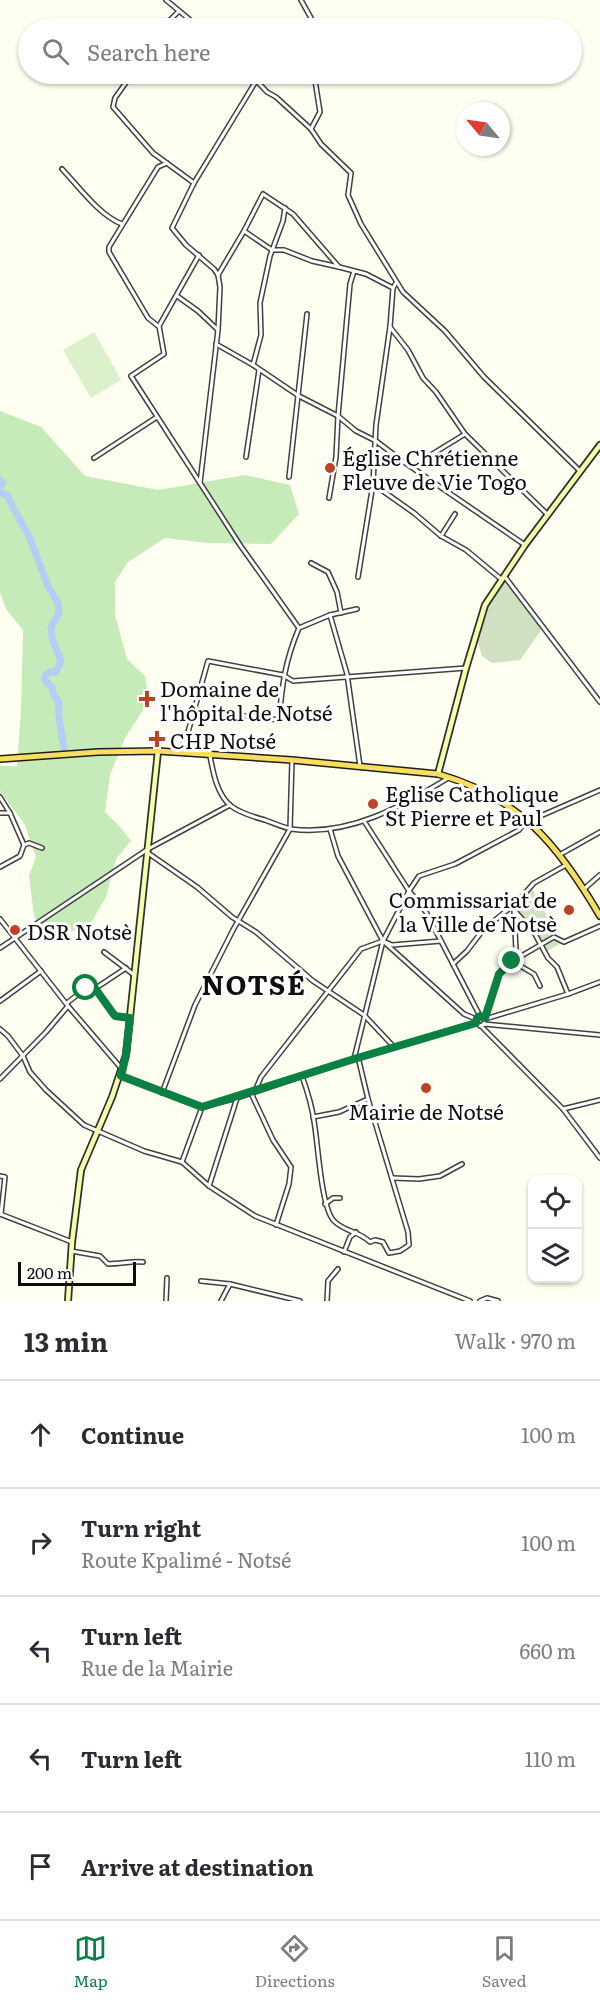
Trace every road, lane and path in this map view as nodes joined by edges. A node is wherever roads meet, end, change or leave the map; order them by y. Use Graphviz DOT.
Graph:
graph roads {
  1 [pos="166,0"];
  2 [pos="301,0"];
  3 [pos="179,11"];
  4 [pos="172,18"];
  5 [pos="188,18"];
  6 [pos="311,18"];
  7 [pos="125,84"];
  8 [pos="254,84"];
  9 [pos="259,84"];
  10 [pos="316,84"];
  11 [pos="311,129"];
  12 [pos="166,163"];
  13 [pos="62,169"];
  14 [pos="194,183"];
  15 [pos="285,208"];
  16 [pos="122,224"];
  17 [pos="244,231"];
  18 [pos="272,250"];
  19 [pos="199,255"];
  20 [pos="339,267"];
  21 [pos="354,271"];
  22 [pos="218,275"];
  23 [pos="396,283"];
  24 [pos="393,288"];
  25 [pos="177,296"];
  26 [pos="307,314"];
  27 [pos="159,326"];
  28 [pos="390,327"];
  29 [pos="218,330"];
  30 [pos="216,344"];
  31 [pos="253,365"];
  32 [pos="259,370"];
  33 [pos="299,396"];
  34 [pos="338,416"];
  35 [pos="157,417"];
  36 [pos="465,434"];
  37 [pos="376,441"];
  38 [pos="600,445"];
  39 [pos="246,457"];
  40 [pos="94,458"];
  41 [pos="426,458"];
  42 [pos="580,471"];
  43 [pos="289,477"];
  44 [pos="200,484"];
  45 [pos="373,484"];
  46 [pos="329,498"];
  47 [pos="455,514"];
  48 [pos="548,515"];
  49 [pos="441,536"];
  50 [pos="525,545"];
  51 [pos="311,563"];
  52 [pos="358,577"];
  53 [pos="502,577"];
  54 [pos="357,609"];
  55 [pos="341,613"];
  56 [pos="330,615"];
  57 [pos="299,628"];
  58 [pos="465,668"];
  59 [pos="283,675"];
  60 [pos="347,678"];
  61 [pos="600,702"];
  62 [pos="194,710"];
  63 [pos="158,751"];
  64 [pos="180,752"];
  65 [pos="209,754"];
  66 [pos="0,759"];
  67 [pos="292,760"];
  68 [pos="360,766"];
  69 [pos="438,774"];
  70 [pos="450,777"];
  71 [pos="599,791"];
  72 [pos="0,797"];
  73 [pos="230,806"];
  74 [pos="0,813"];
  75 [pos="10,813"];
  76 [pos="528,820"];
  77 [pos="364,821"];
  78 [pos="290,829"];
  79 [pos="330,829"];
  80 [pos="600,832"];
  81 [pos="24,845"];
  82 [pos="42,848"];
  83 [pos="148,851"];
  84 [pos="561,854"];
  85 [pos="568,864"];
  86 [pos="0,867"];
  87 [pos="600,875"];
  88 [pos="584,889"];
  89 [pos="409,891"];
  90 [pos="520,899"];
  91 [pos="514,910"];
  92 [pos="600,916"];
  93 [pos="0,919"];
  94 [pos="239,921"];
  95 [pos="600,926"];
  96 [pos="14,938"];
  97 [pos="382,941"];
  98 [pos="441,941"];
  99 [pos="541,945"];
  100 [pos="0,948"];
  101 [pos="104,951"];
  102 [pos="512,961"];
  103 [pos="453,964"];
  104 [pos="508,964"];
  105 [pos="126,968"];
  106 [pos="41,971"];
  107 [pos="135,975"];
  108 [pos="600,982"];
  109 [pos="540,986"];
  110 [pos="94,987"];
  111 [pos="328,990"];
  112 [pos="568,994"];
  113 [pos="0,1001"];
  114 [pos="68,1005"];
  115 [pos="364,1016"];
  116 [pos="480,1016"];
  117 [pos="130,1018"];
  118 [pos="485,1019"];
  119 [pos="476,1021"];
  120 [pos="483,1025"];
  121 [pos="0,1029"];
  122 [pos="600,1035"];
  123 [pos="394,1047"];
  124 [pos="23,1056"];
  125 [pos="356,1058"];
  126 [pos="122,1073"];
  127 [pos="302,1076"];
  128 [pos="0,1079"];
  129 [pos="253,1092"];
  130 [pos="162,1093"];
  131 [pos="237,1098"];
  132 [pos="368,1099"];
  133 [pos="600,1100"];
  134 [pos="202,1107"];
  135 [pos="563,1109"];
  136 [pos="314,1118"];
  137 [pos="97,1131"];
  138 [pos="600,1158"];
  139 [pos="182,1162"];
  140 [pos="462,1164"];
  141 [pos="0,1176"];
  142 [pos="393,1178"];
  143 [pos="209,1186"];
  144 [pos="340,1198"];
  145 [pos="325,1204"];
  146 [pos="0,1215"];
  147 [pos="276,1225"];
  148 [pos="356,1232"];
  149 [pos="72,1242"];
  150 [pos="71,1251"];
  151 [pos="344,1252"];
  152 [pos="143,1262"];
  153 [pos="338,1269"];
  154 [pos="167,1278"];
  155 [pos="201,1281"];
  156 [pos="230,1284"];
  157 [pos="69,1301"];
  158 [pos="166,1301"];
  159 [pos="221,1301"];
  160 [pos="300,1301"];
  161 [pos="327,1301"];
  162 [pos="470,1301"];
  163 [pos="480,1301"];
  164 [pos="498,1301"];
  1 -- 3 [label="street"];
  2 -- 6 [label="street"];
  3 -- 4 [label="street"];
  3 -- 5 [label="street"];
  7 -- 12 [label="street"];
  8 -- 14 [label="street"];
  9 -- 11 [label="street"];
  10 -- 11 [label="street"];
  11 -- 23 [label="street"];
  12 -- 14 [label="street"];
  12 -- 16 [label="street"];
  13 -- 16 [label="street"];
  14 -- 19 [label="street"];
  15 -- 17 [label="street"];
  15 -- 18 [label="street"];
  15 -- 20 [label="street"];
  16 -- 27 [label="street"];
  17 -- 18 [label="street"];
  17 -- 22 [label="street"];
  18 -- 20 [label="street"];
  18 -- 31 [label="street"];
  19 -- 22 [label="street"];
  19 -- 25 [label="street"];
  20 -- 21 [label="street"];
  21 -- 24 [label="street"];
  21 -- 34 [label="street"];
  22 -- 29 [label="street"];
  23 -- 24 [label="street"];
  23 -- 42 [label="street"];
  24 -- 28 [label="street"];
  25 -- 27 [label="street"];
  25 -- 29 [label="street"];
  26 -- 33 [label="street"];
  27 -- 35 [label="street"];
  28 -- 36 [label="street"];
  28 -- 37 [label="street"];
  29 -- 30 [label="street"];
  30 -- 31 [label="street"];
  30 -- 44 [label="street"];
  31 -- 32 [label="street"];
  32 -- 33 [label="street"];
  32 -- 39 [label="street"];
  33 -- 34 [label="street"];
  33 -- 43 [label="street"];
  34 -- 37 [label="street"];
  34 -- 46 [label="street"];
  35 -- 40 [label="street"];
  35 -- 44 [label="street"];
  36 -- 41 [label="street"];
  36 -- 48 [label="street"];
  37 -- 45 [label="street"];
  37 -- 50 [label="street"];
  38 -- 42 [label="main road"];
  42 -- 48 [label="main road"];
  44 -- 57 [label="street"];
  45 -- 49 [label="street"];
  45 -- 52 [label="street"];
  47 -- 49 [label="street"];
  48 -- 50 [label="main road"];
  49 -- 53 [label="street"];
  50 -- 53 [label="main road"];
  51 -- 55 [label="street"];
  53 -- 58 [label="main road"];
  53 -- 61 [label="street"];
  54 -- 55 [label="street"];
  55 -- 56 [label="street"];
  56 -- 57 [label="street"];
  56 -- 60 [label="street"];
  57 -- 59 [label="street"];
  58 -- 60 [label="street"];
  58 -- 69 [label="main road"];
  59 -- 60 [label="street"];
  59 -- 62 [label="street"];
  59 -- 62 [label="street"];
  60 -- 68 [label="street"];
  62 -- 64 [label="street"];
  63 -- 64 [label="highway"];
  63 -- 66 [label="highway"];
  63 -- 83 [label="main road"];
  64 -- 65 [label="highway"];
  65 -- 67 [label="highway"];
  65 -- 73 [label="street"];
  67 -- 68 [label="highway"];
  67 -- 78 [label="street"];
  68 -- 69 [label="highway"];
  69 -- 70 [label="highway"];
  70 -- 76 [label="highway"];
  70 -- 77 [label="street"];
  71 -- 76 [label="street"];
  72 -- 75 [label="street"];
  73 -- 78 [label="street"];
  73 -- 83 [label="street"];
  74 -- 75 [label="street"];
  75 -- 81 [label="street"];
  76 -- 84 [label="highway"];
  76 -- 89 [label="street"];
  77 -- 79 [label="street"];
  77 -- 89 [label="street"];
  78 -- 79 [label="street"];
  78 -- 94 [label="street"];
  79 -- 97 [label="street"];
  80 -- 84 [label="street"];
  81 -- 82 [label="street"];
  81 -- 86 [label="street"];
  83 -- 94 [label="street"];
  83 -- 96 [label="street"];
  83 -- 107 [label="main road"];
  84 -- 85 [label="highway"];
  85 -- 88 [label="highway"];
  85 -- 90 [label="street"];
  87 -- 88 [label="street"];
  88 -- 92 [label="highway"];
  89 -- 97 [label="street"];
  89 -- 98 [label="street"];
  90 -- 91 [label="street"];
  90 -- 103 [label="street"];
  91 -- 99 [label="street"];
  91 -- 104 [label="street"];
  93 -- 96 [label="street"];
  94 -- 111 [label="street"];
  94 -- 130 [label="street"];
  95 -- 99 [label="street"];
  96 -- 100 [label="street"];
  96 -- 106 [label="street"];
  97 -- 98 [label="street"];
  97 -- 111 [label="street"];
  97 -- 115 [label="street"];
  97 -- 119 [label="street"];
  98 -- 103 [label="street"];
  99 -- 102 [label="street"];
  99 -- 112 [label="street"];
  101 -- 105 [label="street"];
  102 -- 104 [label="street"];
  102 -- 109 [label="street"];
  103 -- 116 [label="street"];
  104 -- 118 [label="street"];
  105 -- 107 [label="street"];
  105 -- 110 [label="street"];
  106 -- 113 [label="street"];
  106 -- 114 [label="street"];
  107 -- 117 [label="main road"];
  108 -- 112 [label="street"];
  110 -- 114 [label="street"];
  110 -- 117 [label="street"];
  111 -- 115 [label="street"];
  111 -- 129 [label="street"];
  112 -- 118 [label="street"];
  114 -- 124 [label="street"];
  114 -- 126 [label="street"];
  115 -- 123 [label="street"];
  115 -- 125 [label="street"];
  116 -- 118 [label="street"];
  116 -- 119 [label="street"];
  117 -- 126 [label="main road"];
  118 -- 120 [label="street"];
  119 -- 120 [label="street"];
  119 -- 123 [label="street"];
  120 -- 122 [label="street"];
  120 -- 135 [label="street"];
  121 -- 124 [label="street"];
  123 -- 125 [label="street"];
  124 -- 128 [label="street"];
  124 -- 137 [label="street"];
  125 -- 127 [label="street"];
  125 -- 132 [label="street"];
  126 -- 130 [label="street"];
  126 -- 137 [label="main road"];
  127 -- 129 [label="street"];
  127 -- 136 [label="street"];
  129 -- 131 [label="street"];
  129 -- 147 [label="street"];
  130 -- 134 [label="street"];
  131 -- 134 [label="street"];
  131 -- 143 [label="street"];
  132 -- 136 [label="street"];
  132 -- 142 [label="street"];
  133 -- 135 [label="street"];
  134 -- 139 [label="street"];
  135 -- 138 [label="street"];
  136 -- 145 [label="street"];
  137 -- 139 [label="street"];
  137 -- 149 [label="main road"];
  139 -- 143 [label="street"];
  140 -- 142 [label="street"];
  141 -- 146 [label="street"];
  142 -- 148 [label="street"];
  143 -- 147 [label="street"];
  144 -- 145 [label="street"];
  145 -- 148 [label="street"];
  146 -- 149 [label="street"];
  147 -- 151 [label="street"];
  148 -- 151 [label="street"];
  149 -- 150 [label="main road"];
  150 -- 152 [label="street"];
  150 -- 157 [label="main road"];
  151 -- 162 [label="street"];
  153 -- 161 [label="street"];
  154 -- 158 [label="street"];
  155 -- 156 [label="street"];
  156 -- 159 [label="street"];
  156 -- 160 [label="street"];
  163 -- 164 [label="street"];
}
